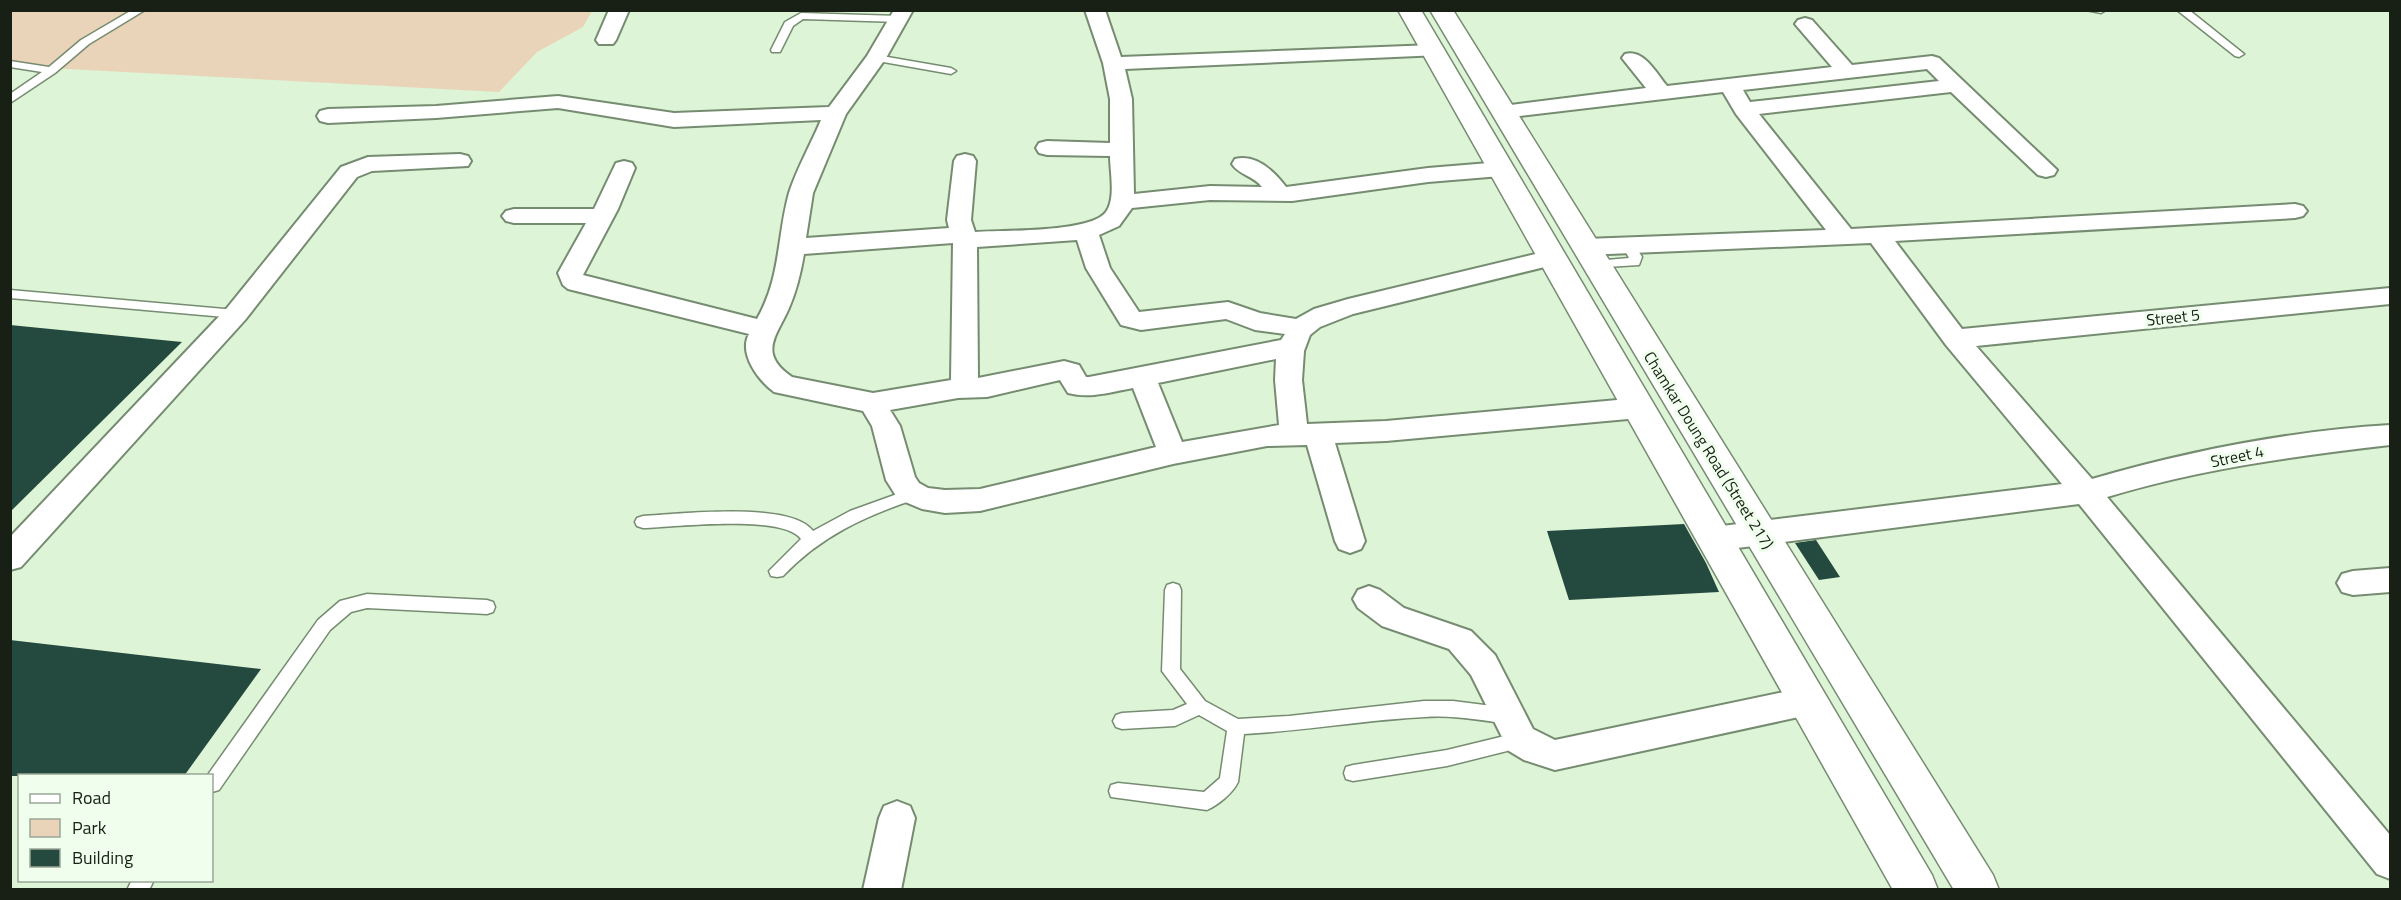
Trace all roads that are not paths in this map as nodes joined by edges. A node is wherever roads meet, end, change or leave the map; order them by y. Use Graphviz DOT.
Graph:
graph roads {
  1 [pos="140,10"];
  2 [pos="619,10"];
  3 [pos="1095,10"];
  4 [pos="1409,10"];
  5 [pos="1441,10"];
  6 [pos="2091,10"];
  7 [pos="2101,10"];
  8 [pos="2182,10"];
  9 [pos="901,15"];
  10 [pos="1805,24"];
  11 [pos="606,40"];
  12 [pos="776,50"];
  13 [pos="1433,51"];
  14 [pos="2239,54"];
  15 [pos="876,58"];
  16 [pos="1632,58"];
  17 [pos="1113,63"];
  18 [pos="10,64"];
  19 [pos="51,71"];
  20 [pos="951,71"];
  21 [pos="1846,72"];
  22 [pos="1730,85"];
  23 [pos="1956,85"];
  24 [pos="1662,94"];
  25 [pos="10,100"];
  26 [pos="1744,109"];
  27 [pos="1503,112"];
  28 [pos="835,113"];
  29 [pos="328,116"];
  30 [pos="1047,148"];
  31 [pos="1122,150"];
  32 [pos="460,160"];
  33 [pos="965,161"];
  34 [pos="1243,164"];
  35 [pos="624,168"];
  36 [pos="1501,169"];
  37 [pos="2046,170"];
  38 [pos="1280,195"];
  39 [pos="1122,201"];
  40 [pos="2295,211"];
  41 [pos="514,216"];
  42 [pos="602,216"];
  43 [pos="1086,231"];
  44 [pos="1878,235"];
  45 [pos="1844,237"];
  46 [pos="964,238"];
  47 [pos="792,247"];
  48 [pos="1590,256"];
  49 [pos="1552,258"];
  50 [pos="10,294"];
  51 [pos="2391,296"];
  52 [pos="236,314"];
  53 [pos="763,329"];
  54 [pos="1295,337"];
  55 [pos="1955,339"];
  56 [pos="1142,376"];
  57 [pos="962,389"];
  58 [pos="873,403"];
  59 [pos="1639,408"];
  60 [pos="1306,434"];
  61 [pos="2391,435"];
  62 [pos="1173,453"];
  63 [pos="2086,492"];
  64 [pos="911,495"];
  65 [pos="643,522"];
  66 [pos="1760,534"];
  67 [pos="810,538"];
  68 [pos="1714,539"];
  69 [pos="1350,542"];
  70 [pos="10,558"];
  71 [pos="777,571"];
  72 [pos="2391,580"];
  73 [pos="2353,583"];
  74 [pos="1173,590"];
  75 [pos="1369,599"];
  76 [pos="487,607"];
  77 [pos="1809,701"];
  78 [pos="1199,706"];
  79 [pos="1122,721"];
  80 [pos="1236,727"];
  81 [pos="1514,728"];
  82 [pos="1353,773"];
  83 [pos="213,783"];
  84 [pos="1118,791"];
  85 [pos="897,818"];
  86 [pos="2391,862"];
  87 [pos="882,890"];
  88 [pos="1917,890"];
  89 [pos="1978,890"];
  1 -- 19 [label="lane"];
  2 -- 11 [label="street"];
  3 -- 17 [label="street"];
  4 -- 13 [label="main road"];
  5 -- 27 [label="main road, Chamkar Doung Road (Street 217)"];
  6 -- 7 [label="lane"];
  8 -- 14 [label="lane"];
  9 -- 12 [label="lane"];
  9 -- 15 [label="street"];
  10 -- 21 [label="street"];
  13 -- 17 [label="street"];
  13 -- 36 [label="main road"];
  15 -- 20 [label="lane"];
  15 -- 28 [label="street"];
  16 -- 24 [label="street"];
  17 -- 31 [label="street"];
  18 -- 19 [label="lane"];
  19 -- 25 [label="lane"];
  21 -- 22 [label="street"];
  21 -- 23 [label="street"];
  22 -- 24 [label="street"];
  22 -- 26 [label="street"];
  23 -- 26 [label="street"];
  23 -- 37 [label="street"];
  24 -- 27 [label="street"];
  26 -- 45 [label="street"];
  27 -- 48 [label="main road, Chamkar Doung Road (Street 217)"];
  28 -- 29 [label="street"];
  28 -- 47 [label="street"];
  30 -- 31 [label="street"];
  31 -- 39 [label="street"];
  32 -- 52 [label="street"];
  33 -- 46 [label="street"];
  34 -- 38 [label="street"];
  35 -- 42 [label="street"];
  36 -- 38 [label="street"];
  36 -- 49 [label="main road"];
  38 -- 39 [label="street"];
  39 -- 43 [label="street"];
  40 -- 44 [label="street"];
  41 -- 42 [label="street"];
  42 -- 53 [label="street"];
  43 -- 46 [label="street"];
  43 -- 54 [label="street"];
  44 -- 45 [label="street"];
  44 -- 55 [label="street"];
  45 -- 48 [label="street"];
  46 -- 47 [label="street"];
  46 -- 57 [label="street"];
  47 -- 53 [label="street"];
  48 -- 66 [label="main road, Chamkar Doung Road (Street 217)"];
  49 -- 54 [label="street"];
  49 -- 59 [label="main road"];
  50 -- 52 [label="lane"];
  51 -- 55 [label="street, Street 5"];
  52 -- 70 [label="street"];
  53 -- 58 [label="street"];
  54 -- 56 [label="street"];
  54 -- 60 [label="street"];
  55 -- 63 [label="street"];
  56 -- 57 [label="street"];
  56 -- 62 [label="street"];
  57 -- 58 [label="street"];
  58 -- 64 [label="street"];
  59 -- 60 [label="street"];
  59 -- 68 [label="main road"];
  60 -- 62 [label="street"];
  60 -- 69 [label="street"];
  61 -- 63 [label="street, Street 4"];
  62 -- 64 [label="street"];
  63 -- 66 [label="street, Street 4"];
  63 -- 86 [label="street"];
  64 -- 67 [label="lane"];
  65 -- 67 [label="lane"];
  66 -- 68 [label="street, Street 4"];
  66 -- 89 [label="main road, Chamkar Doung Road (Street 217)"];
  67 -- 71 [label="lane"];
  68 -- 77 [label="main road"];
  72 -- 73 [label="street"];
  74 -- 78 [label="lane"];
  75 -- 81 [label="street"];
  76 -- 83 [label="lane"];
  77 -- 81 [label="street"];
  77 -- 88 [label="main road"];
  78 -- 79 [label="lane"];
  78 -- 80 [label="lane"];
  80 -- 81 [label="lane"];
  80 -- 84 [label="lane"];
  81 -- 82 [label="lane"];
  85 -- 87 [label="street"];
}
